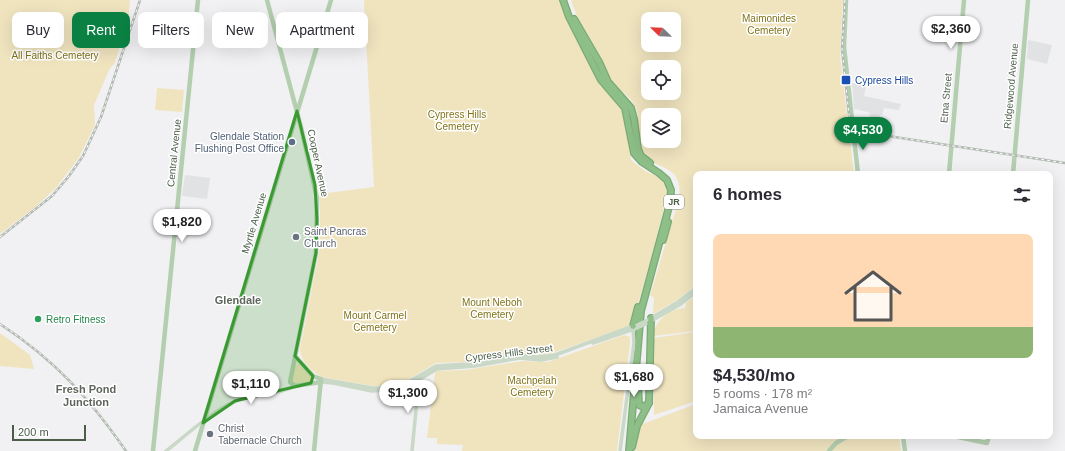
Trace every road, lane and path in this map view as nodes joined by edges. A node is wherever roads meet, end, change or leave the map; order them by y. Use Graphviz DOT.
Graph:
graph roads {
  1 [pos="198,0"];
  2 [pos="267,0"];
  3 [pos="330,0"];
  4 [pos="563,0"];
  5 [pos="567,0"];
  6 [pos="846,0"];
  7 [pos="964,0"];
  8 [pos="1028,0"];
  9 [pos="600,72"];
  10 [pos="296,111"];
  11 [pos="858,171"];
  12 [pos="949,171"];
  13 [pos="1013,171"];
  14 [pos="662,232"];
  15 [pos="693,290"];
  16 [pos="693,294"];
  17 [pos="649,321"];
  18 [pos="635,327"];
  19 [pos="295,356"];
  20 [pos="555,356"];
  21 [pos="313,376"];
  22 [pos="419,379"];
  23 [pos="321,381"];
  24 [pos="311,383"];
  25 [pos="638,383"];
  26 [pos="295,386"];
  27 [pos="649,403"];
  28 [pos="203,423"];
  29 [pos="843,439"];
  30 [pos="903,439"];
  31 [pos="968,439"];
  32 [pos="988,439"];
  33 [pos="153,451"];
  34 [pos="166,451"];
  35 [pos="194,451"];
  36 [pos="314,451"];
  37 [pos="412,451"];
  38 [pos="620,451"];
  39 [pos="630,451"];
  40 [pos="829,451"];
  41 [pos="905,451"];
  1 -- 33 [label="main road, Central Avenue"];
  2 -- 10 [label="main road, Cooper Avenue"];
  3 -- 10 [label="main road, Myrtle Avenue"];
  4 -- 9 [label="highway, JR"];
  5 -- 9 [label="highway, JR"];
  6 -- 11 [label="main road"];
  7 -- 12 [label="main road, Etna Street"];
  8 -- 13 [label="main road, Ridgewood Avenue"];
  9 -- 14 [label="highway, JR"];
  9 -- 25 [label="highway, JR"];
  10 -- 19 [label="main road, Cooper Avenue"];
  10 -- 28 [label="main road, Myrtle Avenue"];
  14 -- 18 [label="highway"];
  14 -- 39 [label="highway, JR"];
  15 -- 17 [label="street, Cypress Hills Street"];
  16 -- 17 [label="street, Cypress Hills Street"];
  17 -- 18 [label="street, Cypress Hills Street, bridge"];
  17 -- 27 [label="highway"];
  18 -- 20 [label="street, Cypress Hills Street"];
  18 -- 38 [label="street"];
  19 -- 21 [label="main road"];
  19 -- 26 [label="main road, Cooper Avenue"];
  20 -- 22 [label="street, Cypress Hills Street"];
  20 -- 23 [label="street, Cypress Hills Street"];
  21 -- 23 [label="main road"];
  21 -- 24 [label="main road"];
  22 -- 23 [label="street, Cypress Hills Street"];
  22 -- 37 [label="street"];
  23 -- 24 [label="main road, Cypress Hills Street"];
  23 -- 36 [label="main road"];
  24 -- 26 [label="main road, Cypress Hills Street"];
  25 -- 27 [label="highway"];
  25 -- 39 [label="highway, JR"];
  26 -- 28 [label="street, Cypress Hills Street"];
  27 -- 39 [label="highway"];
  28 -- 34 [label="street, Cypress Hills Street"];
  28 -- 35 [label="main road, Myrtle Avenue"];
  29 -- 40 [label="main road"];
  30 -- 41 [label="main road"];
  31 -- 32 [label="main road"];
}
